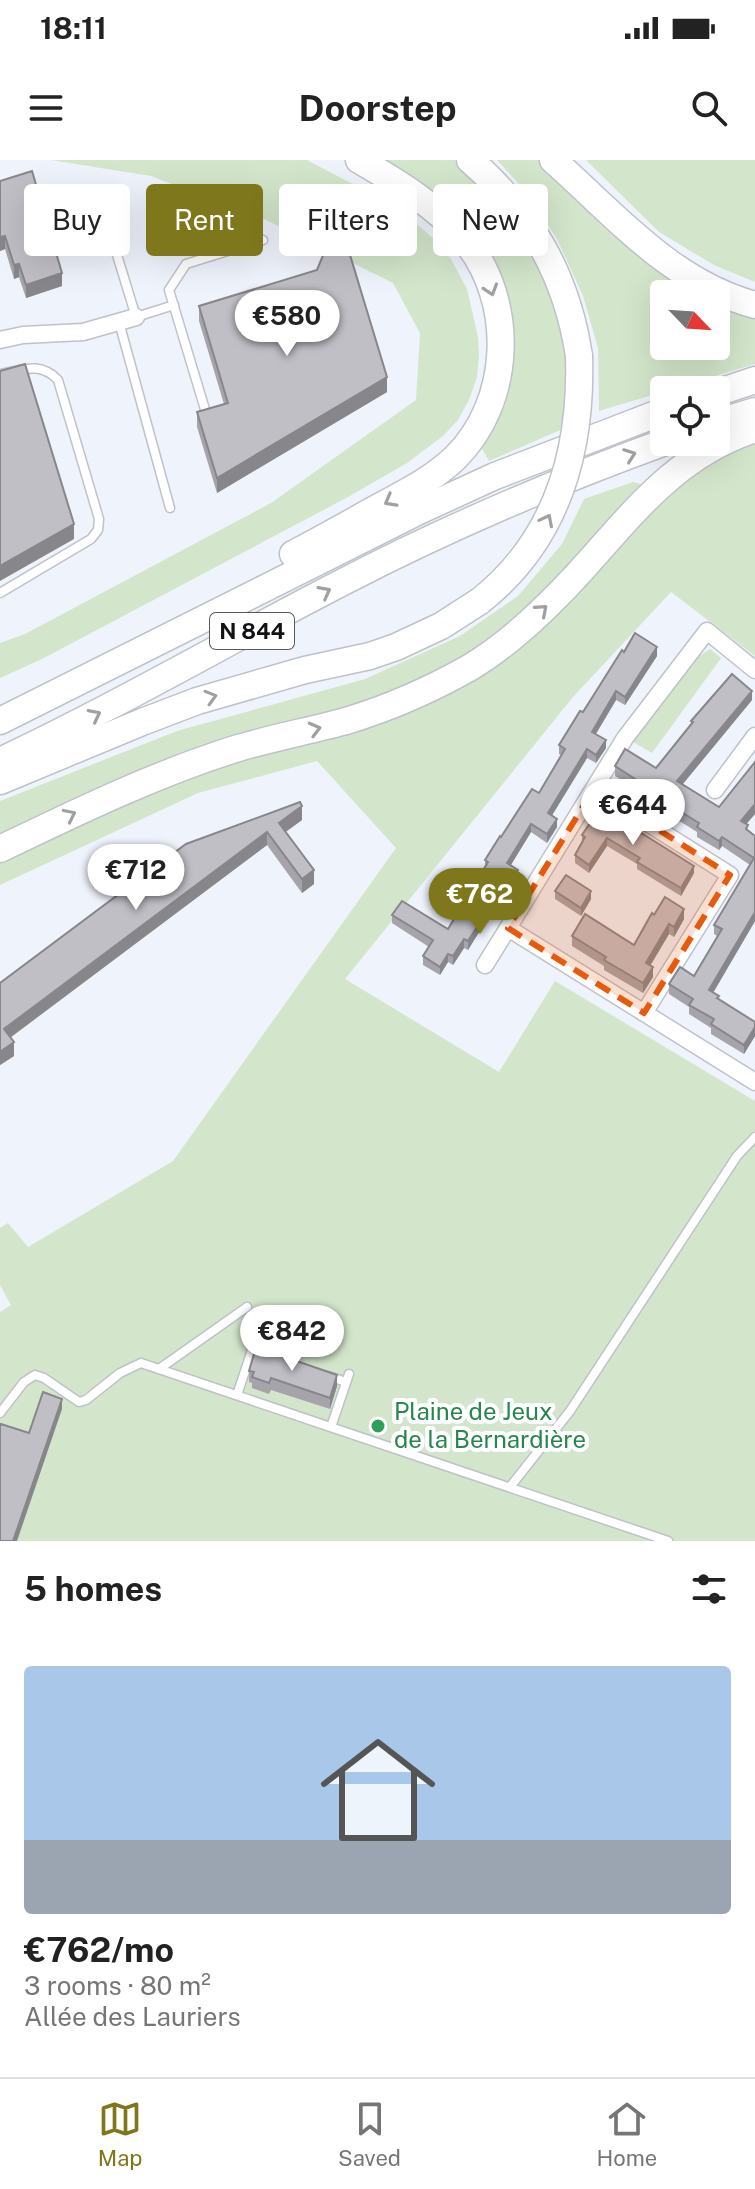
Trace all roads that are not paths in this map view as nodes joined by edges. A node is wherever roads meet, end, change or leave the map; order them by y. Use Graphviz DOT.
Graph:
graph roads {
  1 [pos="359,160"];
  2 [pos="470,160"];
  3 [pos="553,160"];
  4 [pos="113,256"];
  5 [pos="212,256"];
  6 [pos="174,305"];
  7 [pos="755,305"];
  8 [pos="127,320"];
  9 [pos="0,340"];
  10 [pos="0,374"];
  11 [pos="755,380"];
  12 [pos="730,388"];
  13 [pos="755,411"];
  14 [pos="207,416"];
  15 [pos="650,416"];
  16 [pos="730,419"];
  17 [pos="755,429"];
  18 [pos="650,448"];
  19 [pos="170,508"];
  20 [pos="0,593"];
  21 [pos="168,637"];
  22 [pos="755,670"];
  23 [pos="0,721"];
  24 [pos="755,736"];
  25 [pos="0,761"];
  26 [pos="0,781"];
  27 [pos="594,789"];
  28 [pos="715,790"];
  29 [pos="0,849"];
  30 [pos="508,928"];
  31 [pos="485,965"];
  32 [pos="644,1013"];
  33 [pos="755,1082"];
  34 [pos="755,1137"];
  35 [pos="247,1307"];
  36 [pos="266,1355"];
  37 [pos="159,1369"];
  38 [pos="319,1373"];
  39 [pos="237,1395"];
  40 [pos="0,1413"];
  41 [pos="331,1427"];
  42 [pos="510,1487"];
  43 [pos="668,1541"];
  1 -- 21 [label="highway, one-way"];
  26 -- 2 [label="highway, one-way, bridge"];
  3 -- 7 [label="highway"];
  4 -- 8 [label="lane"];
  5 -- 6 [label="lane"];
  6 -- 8 [label="lane"];
  6 -- 14 [label="lane"];
  8 -- 9 [label="street"];
  8 -- 19 [label="lane"];
  10 -- 20 [label="lane"];
  11 -- 12 [label="highway"];
  13 -- 16 [label="highway"];
  15 -- 21 [label="highway, N 844"];
  29 -- 17 [label="highway, one-way"];
  25 -- 18 [label="highway, N 844, one-way"];
  21 -- 23 [label="highway, N 844"];
  22 -- 27 [label="street"];
  24 -- 28 [label="street"];
  27 -- 30 [label="street"];
  27 -- 32 [label="street"];
  30 -- 31 [label="street"];
  30 -- 32 [label="street"];
  32 -- 33 [label="street"];
  34 -- 42 [label="lane"];
  35 -- 37 [label="lane"];
  36 -- 39 [label="lane"];
  37 -- 39 [label="lane"];
  37 -- 40 [label="lane"];
  38 -- 41 [label="lane"];
  39 -- 41 [label="lane"];
  41 -- 42 [label="lane"];
  42 -- 43 [label="lane"];
}
